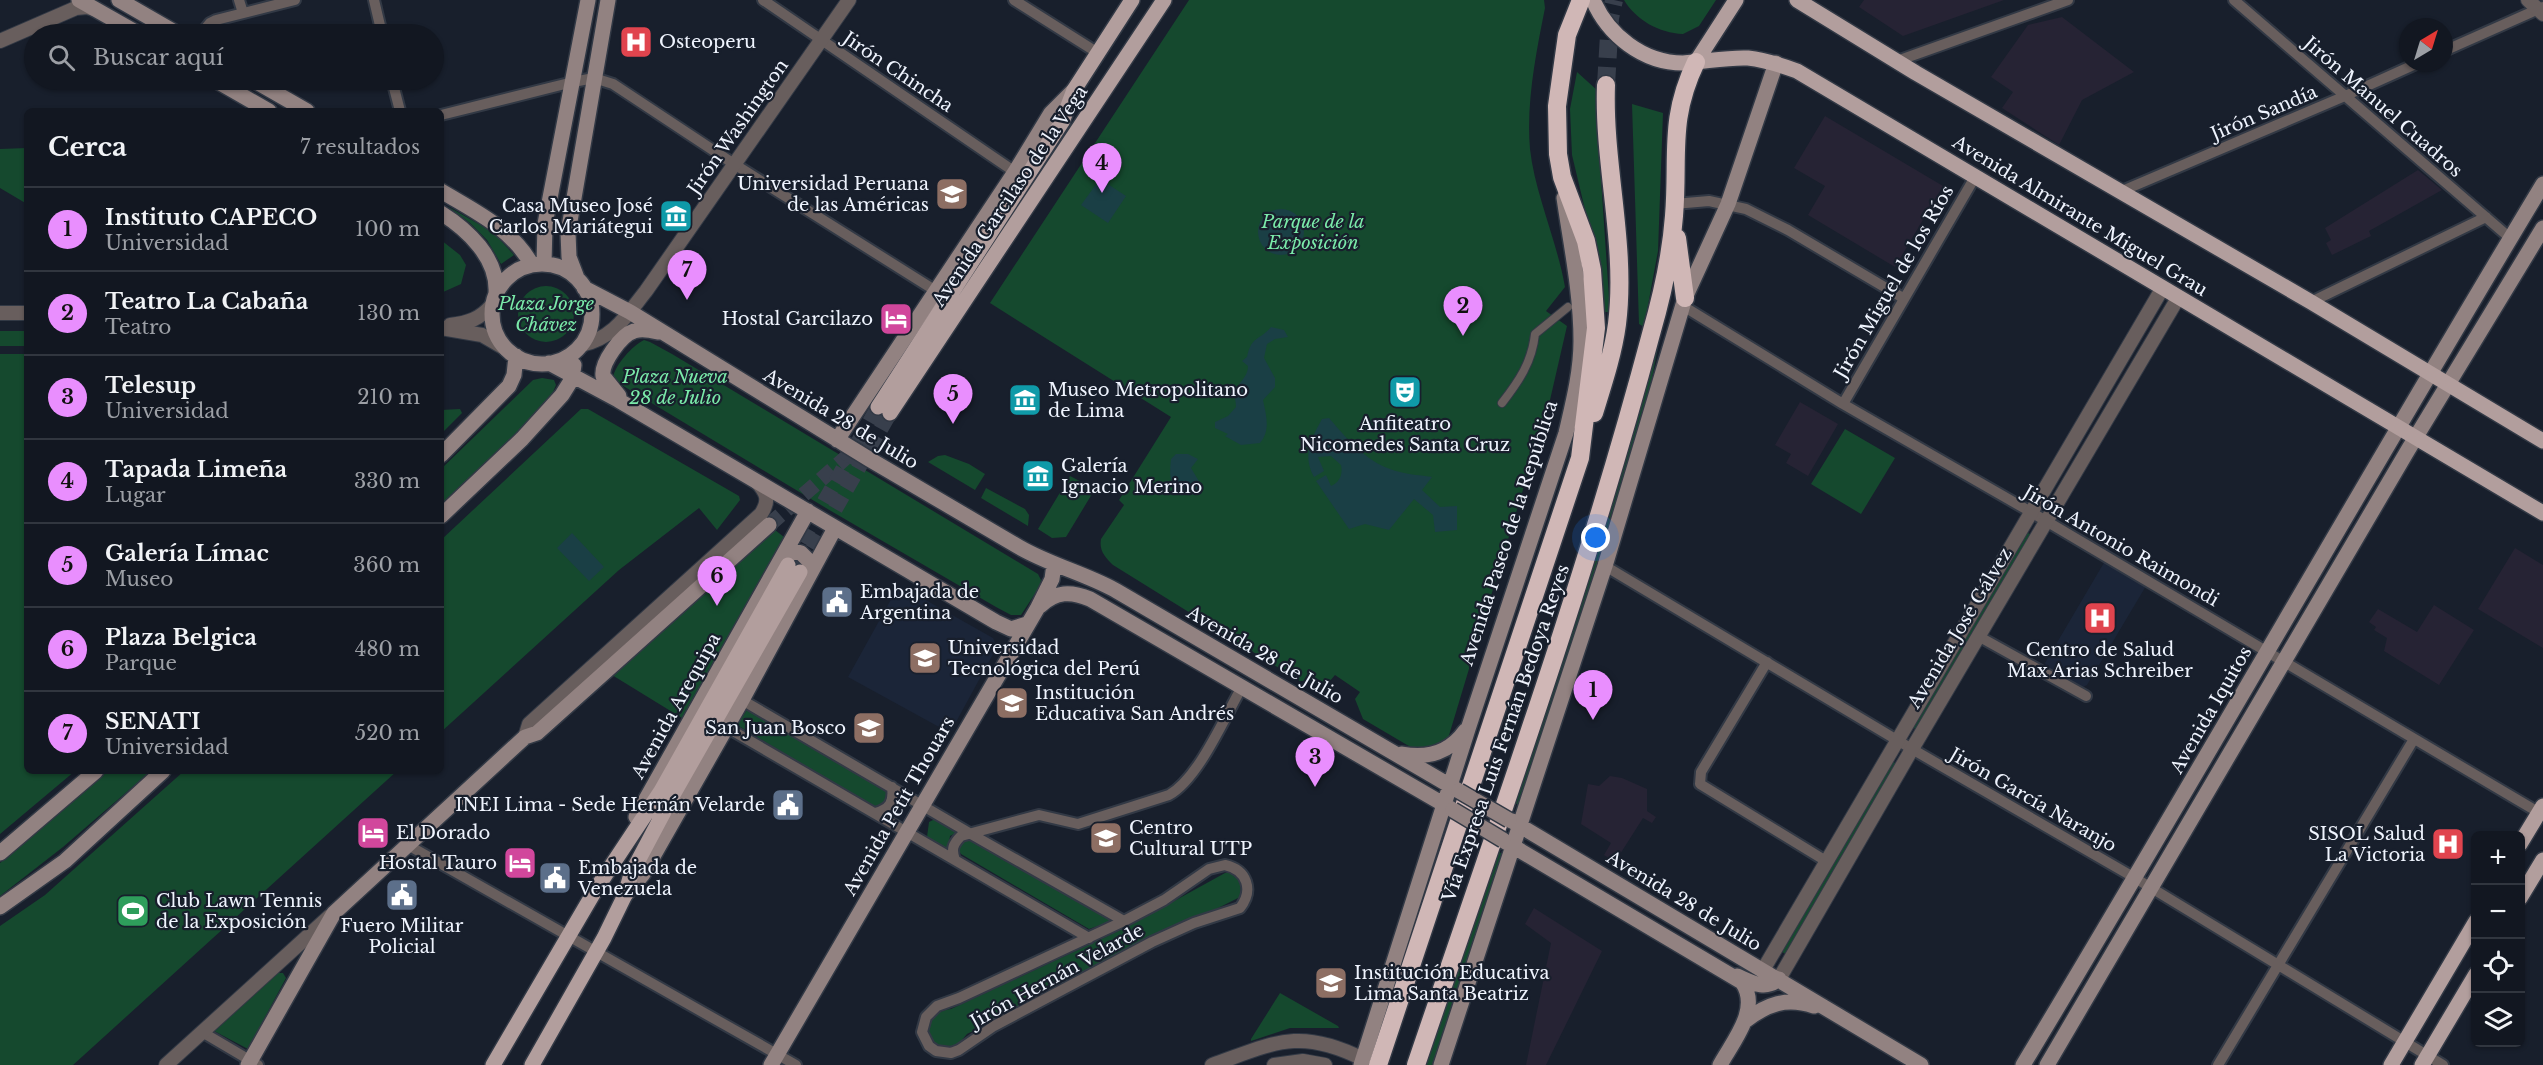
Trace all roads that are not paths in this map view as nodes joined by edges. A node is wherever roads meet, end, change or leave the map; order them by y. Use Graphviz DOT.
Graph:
graph roads {
  1 [pos="79,0"];
  2 [pos="119,0"];
  3 [pos="239,0"];
  4 [pos="295,0"];
  5 [pos="374,0"];
  6 [pos="588,0"];
  7 [pos="608,0"];
  8 [pos="763,0"];
  9 [pos="849,0"];
  10 [pos="1014,0"];
  11 [pos="1132,0"];
  12 [pos="1164,0"];
  13 [pos="1581,0"];
  14 [pos="1593,0"];
  15 [pos="1736,0"];
  16 [pos="1797,0"];
  17 [pos="2068,0"];
  18 [pos="2234,0"];
  19 [pos="2538,7"];
  20 [pos="94,9"];
  21 [pos="243,13"];
  22 [pos="39,24"];
  23 [pos="121,24"];
  24 [pos="161,24"];
  25 [pos="212,24"];
  26 [pos="380,24"];
  27 [pos="24,31"];
  28 [pos="821,39"];
  29 [pos="0,41"];
  30 [pos="2453,47"];
  31 [pos="1098,53"];
  32 [pos="1897,61"];
  33 [pos="1696,62"];
  34 [pos="1776,63"];
  35 [pos="2399,72"];
  36 [pos="594,78"];
  37 [pos="573,82"];
  38 [pos="1606,85"];
  39 [pos="233,90"];
  40 [pos="270,90"];
  41 [pos="395,90"];
  42 [pos="1074,90"];
  43 [pos="2345,96"];
  44 [pos="264,108"];
  45 [pos="302,108"];
  46 [pos="399,108"];
  47 [pos="444,114"];
  48 [pos="734,164"];
  49 [pos="1015,172"];
  50 [pos="1562,177"];
  51 [pos="1975,177"];
  52 [pos="2543,184"];
  53 [pos="2122,191"];
  54 [pos="444,192"];
  55 [pos="1728,204"];
  56 [pos="1674,210"];
  57 [pos="444,215"];
  58 [pos="2486,217"];
  59 [pos="2543,228"];
  60 [pos="2510,238"];
  61 [pos="538,264"];
  62 [pos="2493,267"];
  63 [pos="2511,279"];
  64 [pos="580,283"];
  65 [pos="2162,289"];
  66 [pos="936,291"];
  67 [pos="1903,298"];
  68 [pos="2178,298"];
  69 [pos="494,299"];
  70 [pos="1684,302"];
  71 [pos="2311,302"];
  72 [pos="1568,307"];
  73 [pos="630,312"];
  74 [pos="0,313"];
  75 [pos="24,314"];
  76 [pos="444,326"];
  77 [pos="444,327"];
  78 [pos="666,334"];
  79 [pos="578,348"];
  80 [pos="511,353"];
  81 [pos="549,363"];
  82 [pos="573,375"];
  83 [pos="2427,376"];
  84 [pos="2446,387"];
  85 [pos="1502,403"];
  86 [pos="1843,404"];
  87 [pos="637,411"];
  88 [pos="2400,423"];
  89 [pos="2418,434"];
  90 [pos="837,440"];
  91 [pos="2543,441"];
  92 [pos="444,452"];
  93 [pos="1580,458"];
  94 [pos="755,480"];
  95 [pos="808,511"];
  96 [pos="2031,512"];
  97 [pos="444,513"];
  98 [pos="2543,513"];
  99 [pos="2046,521"];
  100 [pos="769,525"];
  101 [pos="835,528"];
  102 [pos="1054,564"];
  103 [pos="1605,566"];
  104 [pos="793,570"];
  105 [pos="1037,609"];
  106 [pos="1027,624"];
  107 [pos="1978,636"];
  108 [pos="2268,652"];
  109 [pos="1767,662"];
  110 [pos="2284,662"];
  111 [pos="1242,687"];
  112 [pos="2086,696"];
  113 [pos="742,700"];
  114 [pos="1469,726"];
  115 [pos="726,727"];
  116 [pos="525,737"];
  117 [pos="2414,739"];
  118 [pos="1897,740"];
  119 [pos="1912,749"];
  120 [pos="1389,750"];
  121 [pos="92,774"];
  122 [pos="160,774"];
  123 [pos="892,787"];
  124 [pos="1455,788"];
  125 [pos="922,805"];
  126 [pos="1448,807"];
  127 [pos="2542,811"];
  128 [pos="875,813"];
  129 [pos="1514,823"];
  130 [pos="908,832"];
  131 [pos="971,834"];
  132 [pos="2525,836"];
  133 [pos="1508,843"];
  134 [pos="406,844"];
  135 [pos="0,853"];
  136 [pos="955,860"];
  137 [pos="2543,860"];
  138 [pos="1826,861"];
  139 [pos="2135,878"];
  140 [pos="2150,888"];
  141 [pos="2525,890"];
  142 [pos="625,895"];
  143 [pos="0,907"];
  144 [pos="334,913"];
  145 [pos="1124,921"];
  146 [pos="2471,928"];
  147 [pos="569,935"];
  148 [pos="1089,938"];
  149 [pos="597,951"];
  150 [pos="2278,965"];
  151 [pos="1763,970"];
  152 [pos="1731,974"];
  153 [pos="1779,979"];
  154 [pos="2471,981"];
  155 [pos="1835,1014"];
  156 [pos="1745,1021"];
  157 [pos="202,1032"];
  158 [pos="2405,1041"];
  159 [pos="774,1059"];
  160 [pos="2425,1060"];
  161 [pos="252,1064"];
  162 [pos="1369,1064"];
  163 [pos="166,1065"];
  164 [pos="493,1065"];
  165 [pos="532,1065"];
  166 [pos="796,1065"];
  167 [pos="1212,1065"];
  168 [pos="1274,1065"];
  169 [pos="1325,1065"];
  170 [pos="1416,1065"];
  171 [pos="1441,1065"];
  172 [pos="1720,1065"];
  173 [pos="1921,1065"];
  174 [pos="2023,1065"];
  175 [pos="2047,1065"];
  176 [pos="2218,1065"];
  177 [pos="2391,1065"];
  178 [pos="2444,1065"];
  1 -- 20 [label="main road"];
  2 -- 24 [label="main road"];
  3 -- 21 [label="street"];
  4 -- 21 [label="street"];
  5 -- 26 [label="street"];
  6 -- 37 [label="main road"];
  7 -- 36 [label="main road"];
  8 -- 28 [label="street, Jirón Chincha"];
  9 -- 28 [label="street, Jirón Washington"];
  10 -- 31 [label="street"];
  11 -- 31 [label="main road, Avenida Garcilaso de la Vega"];
  12 -- 42 [label="main road, Avenida Garcilaso de la Vega"];
  13 -- 50 [label="highway, Avenida Paseo de la República"];
  14 -- 33 [label="main road, Avenida Almirante Miguel Grau"];
  15 -- 33 [label="main road"];
  16 -- 32 [label="main road"];
  17 -- 32 [label="street"];
  18 -- 43 [label="street, Jirón Manuel Cuadros"];
  19 -- 30 [label="street"];
  20 -- 22 [label="street"];
  20 -- 23 [label="main road"];
  21 -- 25 [label="street"];
  27 -- 29 [label="street"];
  28 -- 48 [label="street, Jirón Washington"];
  28 -- 49 [label="street, Jirón Chincha"];
  31 -- 42 [label="main road, Avenida Garcilaso de la Vega"];
  32 -- 53 [label="main road"];
  33 -- 34 [label="main road, Avenida Almirante Miguel Grau"];
  33 -- 56 [label="highway, Vía Expresa Luis Fernán Bedoya Reyes"];
  34 -- 51 [label="main road, Avenida Almirante Miguel Grau"];
  34 -- 55 [label="main road"];
  35 -- 43 [label="street, Jirón Sandía"];
  36 -- 37 [label="street"];
  36 -- 48 [label="street"];
  36 -- 64 [label="main road"];
  37 -- 47 [label="street"];
  37 -- 61 [label="main road"];
  38 -- 93 [label="highway"];
  39 -- 44 [label="main road"];
  40 -- 45 [label="main road"];
  41 -- 46 [label="street"];
  42 -- 49 [label="main road, Avenida Garcilaso de la Vega"];
  43 -- 53 [label="street, Jirón Sandía"];
  43 -- 58 [label="street, Jirón Manuel Cuadros"];
  48 -- 66 [label="street"];
  48 -- 73 [label="street, Jirón Washington"];
  49 -- 66 [label="main road, Avenida Garcilaso de la Vega"];
  50 -- 93 [label="highway, Vía Expresa Luis Fernán Bedoya Reyes"];
  50 -- 114 [label="main road, Avenida Paseo de la República"];
  51 -- 65 [label="main road, Avenida Almirante Miguel Grau"];
  51 -- 67 [label="street, Jirón Miguel de los Ríos"];
  52 -- 60 [label="main road, Avenida Iquitos"];
  53 -- 71 [label="main road"];
  54 -- 61 [label="main road"];
  55 -- 56 [label="street"];
  55 -- 67 [label="street"];
  55 -- 70 [label="main road"];
  56 -- 70 [label="highway"];
  56 -- 170 [label="highway, Vía Expresa Luis Fernán Bedoya Reyes"];
  57 -- 69 [label="main road"];
  58 -- 60 [label="street, Jirón Manuel Cuadros"];
  58 -- 71 [label="street"];
  59 -- 63 [label="main road, Avenida Iquitos"];
  60 -- 62 [label="main road, Avenida Iquitos"];
  61 -- 64 [label="main road"];
  61 -- 69 [label="main road"];
  62 -- 63 [label="main road"];
  62 -- 83 [label="main road, Avenida Iquitos"];
  63 -- 84 [label="main road, Avenida Iquitos"];
  64 -- 73 [label="main road, Avenida 28 de Julio"];
  64 -- 79 [label="main road"];
  65 -- 68 [label="main road, Avenida Almirante Miguel Grau"];
  65 -- 96 [label="street, Avenida José Gálvez"];
  66 -- 90 [label="main road, Avenida Garcilaso de la Vega"];
  67 -- 86 [label="street, Jirón Miguel de los Ríos"];
  68 -- 88 [label="main road, Avenida Almirante Miguel Grau"];
  68 -- 99 [label="street, Avenida José Gálvez"];
  69 -- 76 [label="street"];
  69 -- 80 [label="main road"];
  70 -- 86 [label="street, Jirón Antonio Raimondi"];
  70 -- 103 [label="main road"];
  71 -- 83 [label="main road"];
  72 -- 85 [label="street"];
  73 -- 78 [label="main road, Avenida 28 de Julio"];
  73 -- 79 [label="street, Jirón Washington"];
  74 -- 75 [label="street"];
  77 -- 80 [label="street"];
  78 -- 87 [label="main road"];
  78 -- 90 [label="main road, Avenida 28 de Julio"];
  79 -- 81 [label="main road"];
  79 -- 82 [label="main road"];
  80 -- 81 [label="main road"];
  80 -- 92 [label="main road"];
  81 -- 82 [label="main road"];
  82 -- 87 [label="main road"];
  82 -- 97 [label="main road"];
  83 -- 84 [label="main road"];
  83 -- 88 [label="main road, Avenida Iquitos"];
  84 -- 89 [label="main road, Avenida Iquitos"];
  84 -- 91 [label="main road"];
  86 -- 96 [label="street, Jirón Antonio Raimondi"];
  87 -- 94 [label="main road"];
  88 -- 89 [label="main road, Avenida Almirante Miguel Grau"];
  88 -- 108 [label="main road, Avenida Iquitos"];
  89 -- 98 [label="main road, Avenida Almirante Miguel Grau"];
  89 -- 110 [label="main road, Avenida Iquitos"];
  90 -- 102 [label="main road, Avenida 28 de Julio"];
  93 -- 162 [label="highway, Vía Expresa Luis Fernán Bedoya Reyes"];
  94 -- 95 [label="main road"];
  94 -- 116 [label="street"];
  95 -- 101 [label="main road"];
  95 -- 104 [label="main road, Avenida Arequipa"];
  96 -- 99 [label="street, Jirón Antonio Raimondi"];
  96 -- 118 [label="street, Avenida José Gálvez"];
  99 -- 107 [label="street, Avenida José Gálvez"];
  99 -- 108 [label="street, Jirón Antonio Raimondi"];
  100 -- 116 [label="main road"];
  101 -- 104 [label="main road, Avenida Arequipa"];
  101 -- 106 [label="main road"];
  102 -- 105 [label="main road, Avenida Petit Thouars"];
  102 -- 120 [label="main road, Avenida 28 de Julio"];
  103 -- 109 [label="street, Jirón García Naranjo"];
  103 -- 129 [label="main road"];
  104 -- 113 [label="main road, Avenida Arequipa"];
  104 -- 142 [label="main road, Avenida Arequipa"];
  104 -- 147 [label="main road, Avenida Arequipa"];
  105 -- 106 [label="main road, Avenida Petit Thouars"];
  105 -- 111 [label="main road"];
  106 -- 125 [label="main road, Avenida Petit Thouars"];
  107 -- 112 [label="street"];
  107 -- 119 [label="street, Avenida José Gálvez"];
  108 -- 110 [label="street, Jirón Antonio Raimondi"];
  108 -- 139 [label="main road, Avenida Iquitos"];
  109 -- 118 [label="street, Jirón García Naranjo"];
  109 -- 138 [label="street"];
  110 -- 117 [label="street, Jirón Antonio Raimondi"];
  110 -- 140 [label="main road, Avenida Iquitos"];
  111 -- 126 [label="main road"];
  111 -- 131 [label="street"];
  113 -- 115 [label="main road, Avenida Arequipa"];
  113 -- 123 [label="street, Jirón Hernán Velarde"];
  114 -- 120 [label="main road"];
  114 -- 124 [label="main road, Avenida Paseo de la República"];
  115 -- 128 [label="street, Jirón Hernán Velarde"];
  115 -- 142 [label="main road, Avenida Arequipa"];
  116 -- 134 [label="main road"];
  117 -- 127 [label="street, Jirón Antonio Raimondi"];
  117 -- 150 [label="street"];
  118 -- 119 [label="street, Jirón García Naranjo"];
  118 -- 138 [label="street, Avenida José Gálvez"];
  119 -- 139 [label="street, Jirón García Naranjo"];
  119 -- 153 [label="street, Avenida José Gálvez"];
  120 -- 124 [label="main road, Avenida 28 de Julio"];
  121 -- 135 [label="main road"];
  122 -- 143 [label="main road"];
  123 -- 125 [label="street, Jirón Hernán Velarde"];
  123 -- 128 [label="street"];
  124 -- 126 [label="main road, Avenida Paseo de la República"];
  124 -- 129 [label="main road, Avenida 28 de Julio, bridge"];
  125 -- 130 [label="main road, Avenida Petit Thouars"];
  125 -- 131 [label="street, Jirón Hernán Velarde"];
  126 -- 133 [label="main road, bridge"];
  126 -- 162 [label="main road, Avenida Paseo de la República"];
  127 -- 132 [label="main road"];
  128 -- 130 [label="street, Jirón Hernán Velarde"];
  129 -- 133 [label="main road"];
  129 -- 151 [label="main road, Avenida 28 de Julio"];
  130 -- 136 [label="street, Jirón Hernán Velarde"];
  130 -- 159 [label="main road, Avenida Petit Thouars"];
  131 -- 136 [label="street"];
  131 -- 145 [label="street, Jirón Hernán Velarde"];
  133 -- 152 [label="main road"];
  133 -- 171 [label="main road"];
  134 -- 144 [label="main road"];
  134 -- 147 [label="street"];
  136 -- 148 [label="street, Jirón Hernán Velarde"];
  137 -- 141 [label="main road"];
  138 -- 151 [label="street, Avenida José Gálvez"];
  139 -- 140 [label="street, Jirón García Naranjo"];
  139 -- 174 [label="main road, Avenida Iquitos"];
  140 -- 150 [label="street, Jirón García Naranjo"];
  140 -- 175 [label="main road, Avenida Iquitos"];
  142 -- 149 [label="main road, Avenida Arequipa"];
  144 -- 157 [label="street"];
  144 -- 161 [label="main road"];
  145 -- 148 [label="street, Jirón Hernán Velarde"];
  145 -- 148 [label="street, Jirón Hernán Velarde"];
  146 -- 158 [label="main road"];
  147 -- 149 [label="street"];
  147 -- 164 [label="main road, Avenida Arequipa"];
  149 -- 159 [label="street"];
  149 -- 165 [label="main road, Avenida Arequipa"];
  150 -- 158 [label="street, Jirón García Naranjo"];
  150 -- 176 [label="street"];
  151 -- 153 [label="main road, Avenida 28 de Julio"];
  152 -- 153 [label="main road"];
  152 -- 156 [label="main road"];
  153 -- 155 [label="main road, Avenida 28 de Julio"];
  154 -- 160 [label="main road"];
  155 -- 156 [label="main road"];
  155 -- 173 [label="main road, Avenida 28 de Julio"];
  156 -- 172 [label="main road"];
  157 -- 161 [label="street"];
  157 -- 163 [label="street"];
  158 -- 160 [label="street, Jirón García Naranjo"];
  158 -- 177 [label="main road"];
  159 -- 166 [label="street"];
  160 -- 178 [label="street, Jirón García Naranjo"];
  162 -- 167 [label="street"];
  168 -- 169 [label="street"];
}
